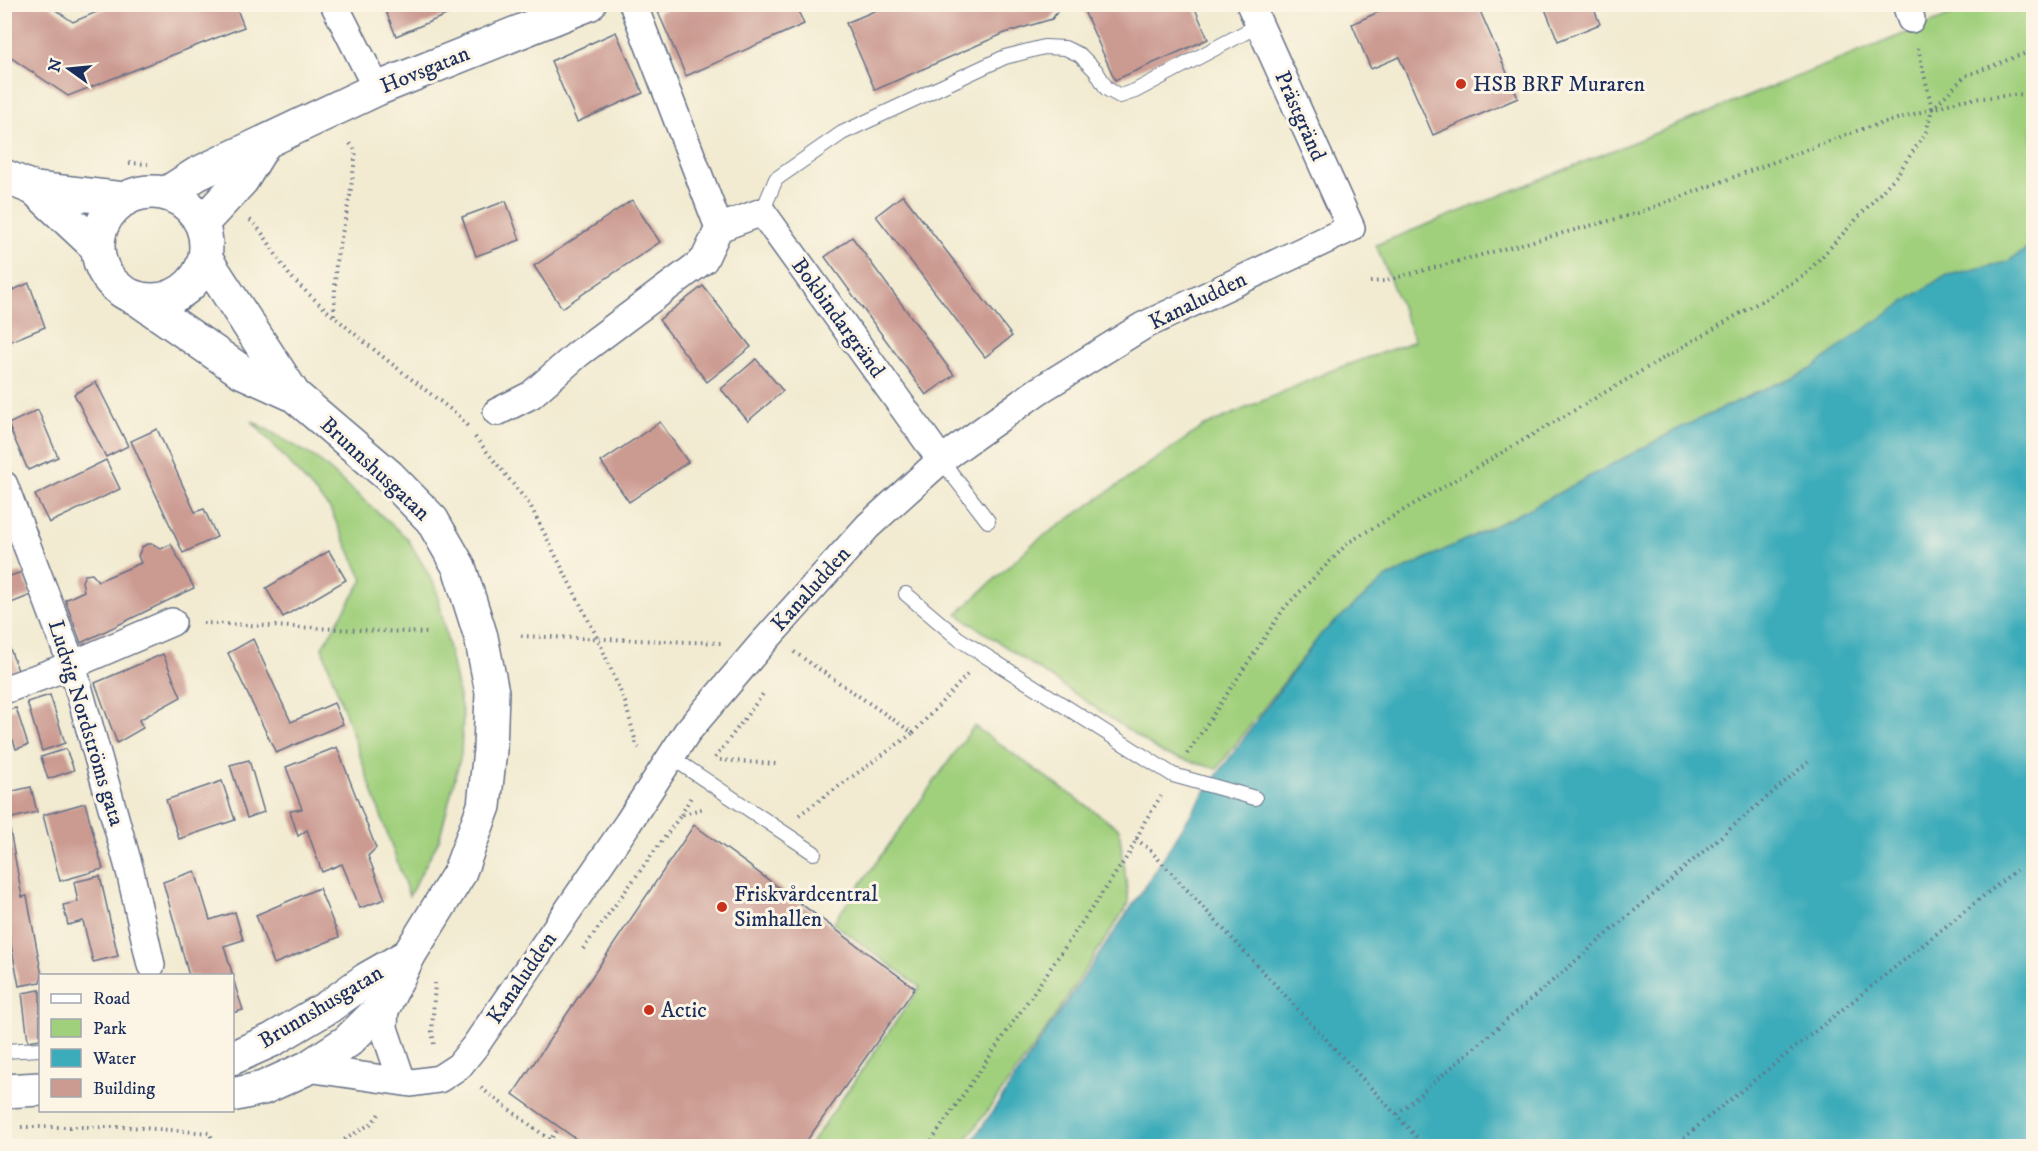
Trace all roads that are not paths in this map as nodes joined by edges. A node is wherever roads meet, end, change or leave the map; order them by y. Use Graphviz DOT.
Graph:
graph roads {
  1 [pos="334,4"];
  2 [pos="589,4"];
  3 [pos="633,4"];
  4 [pos="1254,15"];
  5 [pos="377,89"];
  6 [pos="264,144"];
  7 [pos="4,176"];
  8 [pos="34,189"];
  9 [pos="167,193"];
  10 [pos="124,199"];
  11 [pos="762,212"];
  12 [pos="202,223"];
  13 [pos="719,228"];
  14 [pos="1351,228"];
  15 [pos="97,247"];
  16 [pos="205,258"];
  17 [pos="136,298"];
  18 [pos="294,395"];
  19 [pos="497,412"];
  20 [pos="941,460"];
  21 [pos="4,485"];
  22 [pos="988,521"];
  23 [pos="906,594"];
  24 [pos="172,622"];
  25 [pos="72,665"];
  26 [pos="4,690"];
  27 [pos="667,762"];
  28 [pos="1255,798"];
  29 [pos="814,854"];
  30 [pos="409,955"];
  31 [pos="149,970"];
  32 [pos="385,1004"];
  33 [pos="39,1049"];
  34 [pos="4,1051"];
  35 [pos="234,1057"];
  36 [pos="308,1068"];
  37 [pos="402,1081"];
  38 [pos="39,1089"];
  39 [pos="4,1091"];
  40 [pos="234,1095"];
  1 -- 5 [label="street"];
  2 -- 5 [label="main road, Hovsgatan"];
  3 -- 13 [label="street"];
  4 -- 11 [label="lane"];
  4 -- 14 [label="street, Prästgränd"];
  5 -- 6 [label="main road, Hovsgatan"];
  6 -- 9 [label="main road, Hovsgatan"];
  6 -- 12 [label="main road"];
  7 -- 8 [label="main road, Brunnshusgatan"];
  8 -- 10 [label="main road, Brunnshusgatan"];
  8 -- 15 [label="main road, Brunnshusgatan"];
  9 -- 10 [label="main road, Brunnshusgatan"];
  9 -- 12 [label="main road"];
  10 -- 15 [label="main road"];
  11 -- 13 [label="street"];
  11 -- 20 [label="street, Bokbindargränd"];
  12 -- 16 [label="main road, Brunnshusgatan"];
  13 -- 19 [label="street"];
  14 -- 20 [label="street, Kanaludden"];
  15 -- 17 [label="main road, Brunnshusgatan"];
  16 -- 17 [label="main road"];
  16 -- 18 [label="main road, Brunnshusgatan"];
  17 -- 18 [label="main road, Brunnshusgatan"];
  18 -- 30 [label="main road, Brunnshusgatan"];
  20 -- 22 [label="lane"];
  20 -- 27 [label="street, Kanaludden"];
  21 -- 25 [label="street, Ludvig Nordströms gata"];
  23 -- 28 [label="lane"];
  24 -- 25 [label="street"];
  25 -- 26 [label="street"];
  25 -- 31 [label="street, Ludvig Nordströms gata"];
  27 -- 29 [label="lane"];
  27 -- 37 [label="street, Kanaludden"];
  30 -- 32 [label="main road, Brunnshusgatan"];
  30 -- 35 [label="main road, Brunnshusgatan"];
  32 -- 36 [label="main road, Brunnshusgatan"];
  32 -- 37 [label="street"];
  33 -- 34 [label="lane"];
  36 -- 37 [label="street, Kanaludden"];
  36 -- 40 [label="main road, Brunnshusgatan"];
  38 -- 39 [label="main road"];
}
